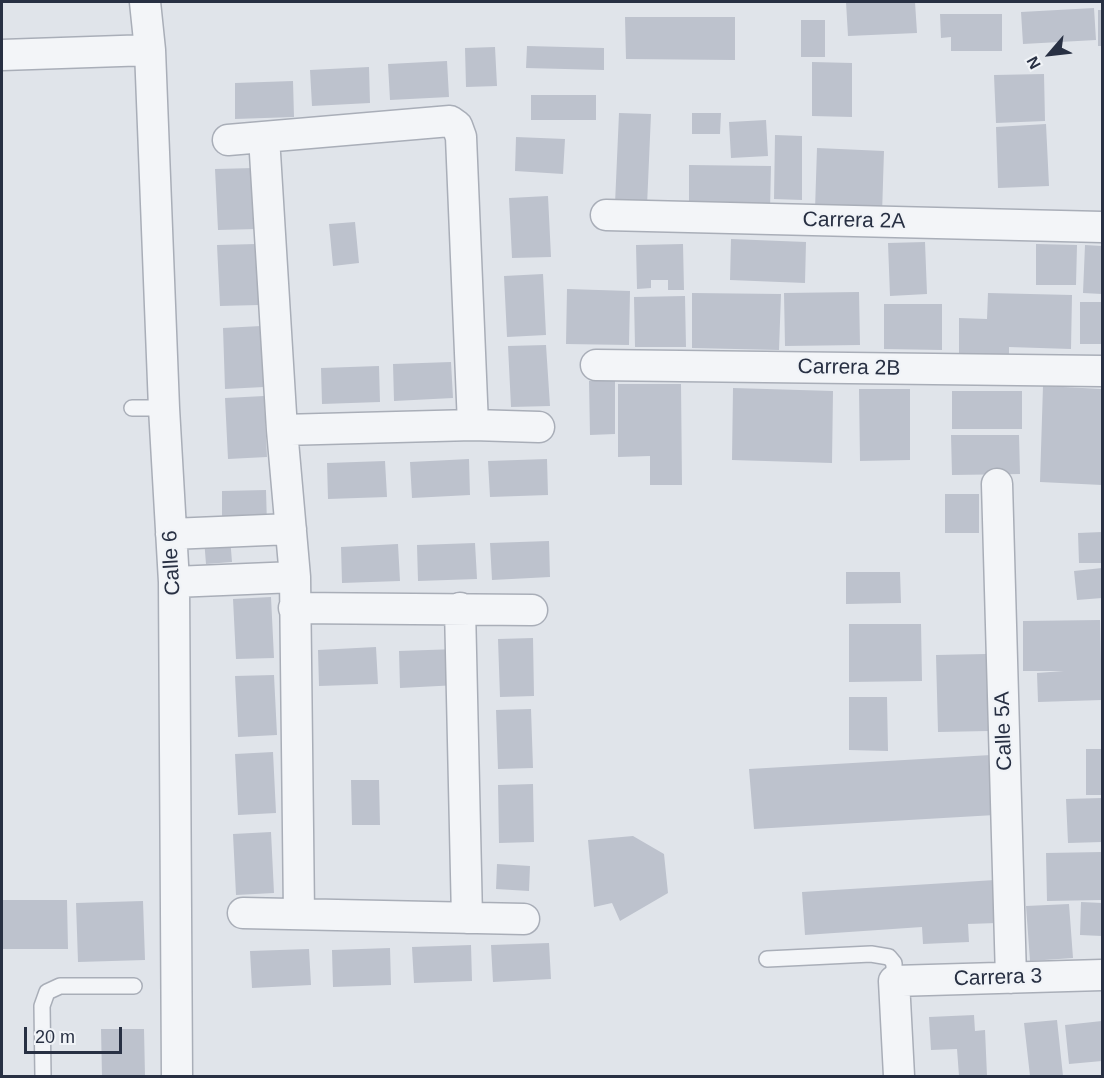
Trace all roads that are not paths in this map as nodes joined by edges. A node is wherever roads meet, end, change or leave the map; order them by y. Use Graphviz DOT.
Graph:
graph roads {
  1 [pos="145,2"];
  2 [pos="150,50"];
  3 [pos="2,55"];
  4 [pos="264,137"];
  5 [pos="228,140"];
  6 [pos="606,215"];
  7 [pos="1102,227"];
  8 [pos="596,365"];
  9 [pos="1102,370"];
  10 [pos="132,408"];
  11 [pos="164,408"];
  12 [pos="472,425"];
  13 [pos="539,427"];
  14 [pos="282,430"];
  15 [pos="997,484"];
  16 [pos="291,530"];
  17 [pos="171,534"];
  18 [pos="295,577"];
  19 [pos="174,582"];
  20 [pos="294,608"];
  21 [pos="460,608"];
  22 [pos="532,610"];
  23 [pos="243,913"];
  24 [pos="299,914"];
  25 [pos="467,918"];
  26 [pos="524,919"];
  27 [pos="767,959"];
  28 [pos="1102,975"];
  29 [pos="1011,978"];
  30 [pos="894,981"];
  31 [pos="134,986"];
  32 [pos="43,1077"];
  33 [pos="177,1077"];
  34 [pos="900,1077"];
  1 -- 2 [label="street, Calle 6"];
  2 -- 3 [label="street"];
  2 -- 11 [label="street, Calle 6"];
  4 -- 5 [label="street"];
  4 -- 12 [label="street"];
  4 -- 14 [label="street"];
  6 -- 7 [label="street, Carrera 2A"];
  8 -- 9 [label="street, Carrera 2B"];
  10 -- 11 [label="lane"];
  11 -- 17 [label="street, Calle 6"];
  12 -- 13 [label="street"];
  12 -- 14 [label="street"];
  14 -- 16 [label="street"];
  15 -- 29 [label="street, Calle 5A"];
  16 -- 17 [label="street"];
  16 -- 18 [label="street"];
  17 -- 19 [label="street, Calle 6"];
  18 -- 19 [label="street"];
  18 -- 20 [label="street"];
  19 -- 33 [label="street, Calle 6"];
  20 -- 21 [label="street"];
  20 -- 24 [label="street"];
  21 -- 22 [label="street"];
  21 -- 25 [label="street"];
  23 -- 24 [label="street"];
  24 -- 25 [label="street"];
  25 -- 26 [label="street"];
  27 -- 30 [label="lane"];
  28 -- 29 [label="street, Carrera 3"];
  29 -- 30 [label="street, Carrera 3"];
  30 -- 34 [label="street"];
  31 -- 32 [label="lane"];
}
